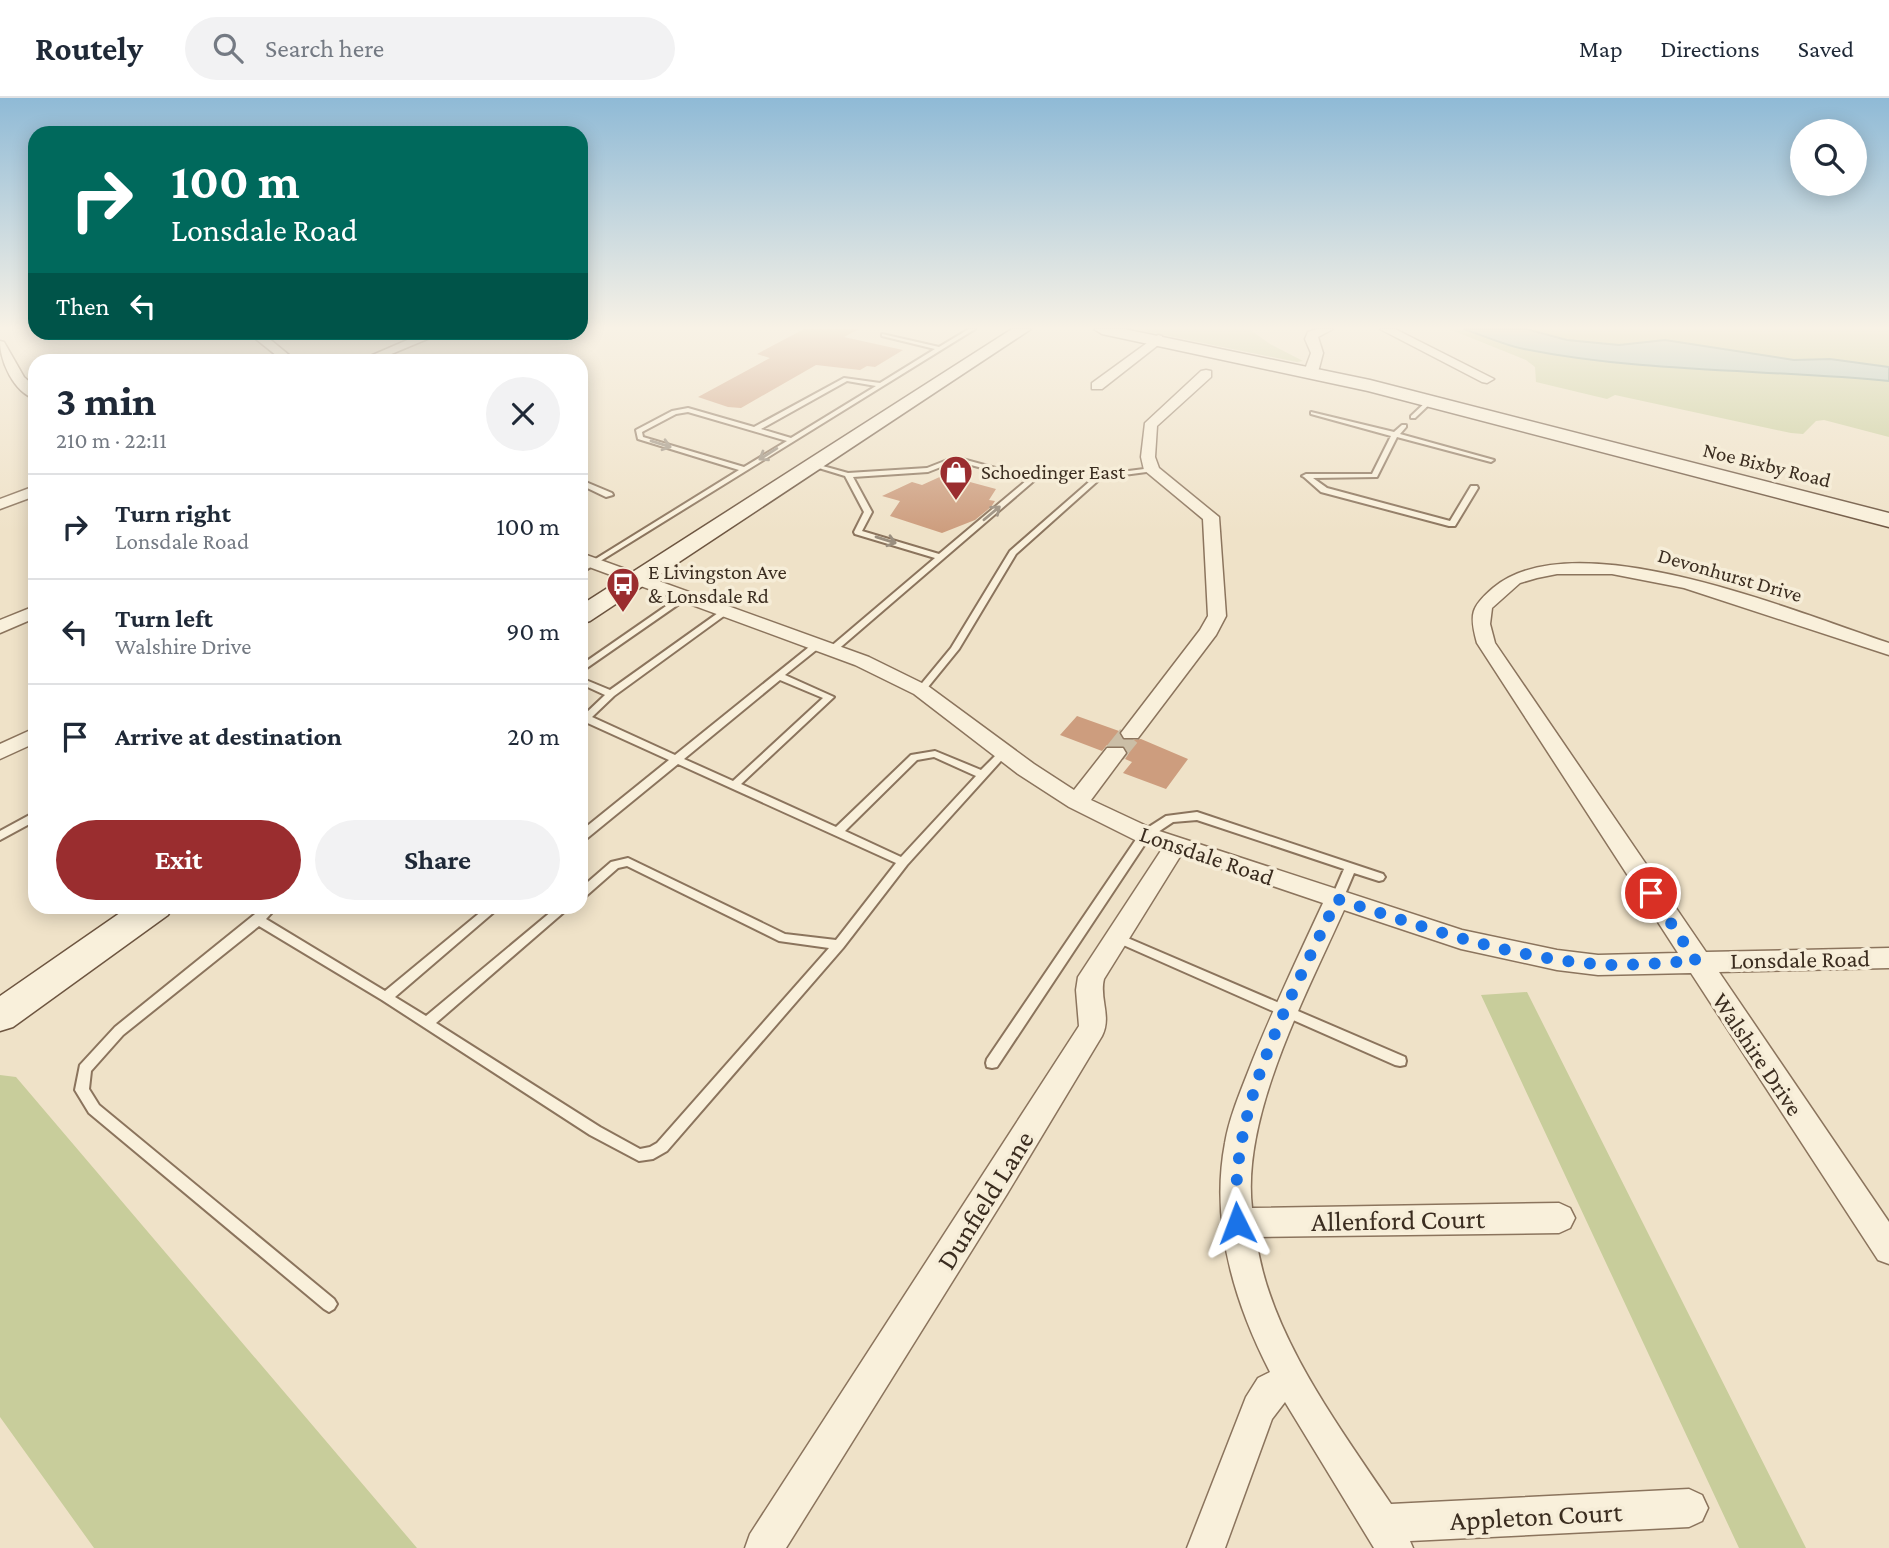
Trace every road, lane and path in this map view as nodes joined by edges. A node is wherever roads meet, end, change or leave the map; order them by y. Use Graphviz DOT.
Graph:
graph roads {
  1 [pos="814,397"];
  2 [pos="862,397"];
  3 [pos="917,397"];
  4 [pos="1182,397"];
  5 [pos="1412,397"];
  6 [pos="1430,401"];
  7 [pos="1313,413"];
  8 [pos="1413,417"];
  9 [pos="1404,426"];
  10 [pos="756,429"];
  11 [pos="1394,436"];
  12 [pos="791,440"];
  13 [pos="1491,460"];
  14 [pos="812,465"];
  15 [pos="744,470"];
  16 [pos="1152,470"];
  17 [pos="848,475"];
  18 [pos="588,485"];
  19 [pos="1474,488"];
  20 [pos="28,494"];
  21 [pos="609,495"];
  22 [pos="0,504"];
  23 [pos="1889,520"];
  24 [pos="940,557"];
  25 [pos="588,562"];
  26 [pos="588,565"];
  27 [pos="637,579"];
  28 [pos="1514,579"];
  29 [pos="685,597"];
  30 [pos="588,611"];
  31 [pos="725,611"];
  32 [pos="28,614"];
  33 [pos="0,627"];
  34 [pos="825,648"];
  35 [pos="1889,649"];
  36 [pos="588,664"];
  37 [pos="779,676"];
  38 [pos="588,684"];
  39 [pos="921,690"];
  40 [pos="611,694"];
  41 [pos="588,714"];
  42 [pos="588,719"];
  43 [pos="1131,733"];
  44 [pos="28,738"];
  45 [pos="0,751"];
  46 [pos="1004,752"];
  47 [pos="1115,753"];
  48 [pos="678,760"];
  49 [pos="981,774"];
  50 [pos="734,785"];
  51 [pos="1077,802"];
  52 [pos="28,820"];
  53 [pos="588,831"];
  54 [pos="838,832"];
  55 [pos="1145,835"];
  56 [pos="0,836"];
  57 [pos="1175,847"];
  58 [pos="903,862"];
  59 [pos="1351,867"];
  60 [pos="1379,877"];
  61 [pos="588,888"];
  62 [pos="1337,899"];
  63 [pos="145,914"];
  64 [pos="264,914"];
  65 [pos="486,914"];
  66 [pos="556,914"];
  67 [pos="258,920"];
  68 [pos="1116,937"];
  69 [pos="839,945"];
  70 [pos="1889,958"];
  71 [pos="1696,961"];
  72 [pos="386,997"];
  73 [pos="1285,1012"];
  74 [pos="0,1016"];
  75 [pos="427,1023"];
  76 [pos="1400,1061"];
  77 [pos="992,1063"];
  78 [pos="1559,1218"];
  79 [pos="1237,1223"];
  80 [pos="1889,1249"];
  81 [pos="329,1304"];
  82 [pos="1292,1382"];
  83 [pos="1689,1508"];
  84 [pos="1388,1536"];
  85 [pos="764,1548"];
  86 [pos="1206,1548"];
  1 -- 10 [label="lane"];
  2 -- 12 [label="lane"];
  3 -- 14 [label="main road"];
  4 -- 16 [label="street"];
  5 -- 6 [label="main road, Noe Bixby Road"];
  6 -- 8 [label="lane"];
  6 -- 23 [label="main road, Noe Bixby Road"];
  7 -- 11 [label="lane"];
  9 -- 11 [label="lane"];
  10 -- 12 [label="lane"];
  10 -- 15 [label="lane, one-way"];
  11 -- 13 [label="lane"];
  11 -- 19 [label="lane"];
  12 -- 15 [label="lane, one-way"];
  14 -- 17 [label="lane"];
  14 -- 27 [label="main road"];
  15 -- 25 [label="lane"];
  16 -- 39 [label="lane"];
  16 -- 43 [label="street"];
  17 -- 24 [label="lane, one-way"];
  24 -- 17 [label="lane, one-way"];
  18 -- 21 [label="lane"];
  20 -- 22 [label="street"];
  24 -- 34 [label="lane"];
  26 -- 27 [label="street, Lonsdale Road"];
  27 -- 29 [label="street, Lonsdale Road"];
  27 -- 30 [label="main road"];
  28 -- 35 [label="street, Devonhurst Drive"];
  28 -- 71 [label="street, Walshire Drive"];
  29 -- 31 [label="street, Lonsdale Road"];
  29 -- 36 [label="lane"];
  31 -- 34 [label="street, Lonsdale Road"];
  31 -- 40 [label="lane"];
  32 -- 33 [label="street"];
  34 -- 37 [label="lane"];
  34 -- 39 [label="street, Lonsdale Road"];
  37 -- 48 [label="lane"];
  37 -- 50 [label="lane"];
  38 -- 40 [label="lane"];
  39 -- 46 [label="street, Lonsdale Road"];
  40 -- 41 [label="lane"];
  42 -- 48 [label="lane"];
  44 -- 45 [label="street"];
  46 -- 49 [label="lane"];
  46 -- 51 [label="street, Lonsdale Road"];
  47 -- 51 [label="street"];
  48 -- 50 [label="lane"];
  48 -- 53 [label="lane"];
  49 -- 54 [label="lane"];
  49 -- 58 [label="lane"];
  50 -- 54 [label="lane"];
  51 -- 55 [label="street, Lonsdale Road"];
  52 -- 56 [label="lane"];
  54 -- 58 [label="lane"];
  55 -- 57 [label="street, Lonsdale Road"];
  55 -- 59 [label="lane"];
  55 -- 77 [label="lane"];
  57 -- 62 [label="street, Lonsdale Road"];
  57 -- 68 [label="street, Dunfield Lane"];
  58 -- 69 [label="lane"];
  59 -- 60 [label="lane"];
  59 -- 62 [label="lane"];
  61 -- 69 [label="lane"];
  62 -- 71 [label="street, Lonsdale Road"];
  62 -- 73 [label="street"];
  63 -- 74 [label="main road"];
  64 -- 67 [label="lane"];
  65 -- 72 [label="lane"];
  66 -- 75 [label="lane"];
  67 -- 72 [label="lane"];
  67 -- 81 [label="lane"];
  68 -- 73 [label="lane"];
  68 -- 85 [label="street, Dunfield Lane"];
  69 -- 75 [label="lane"];
  70 -- 71 [label="street, Lonsdale Road"];
  71 -- 80 [label="street, Walshire Drive"];
  72 -- 75 [label="lane"];
  73 -- 76 [label="lane"];
  73 -- 79 [label="street"];
  78 -- 79 [label="street, Allenford Court"];
  79 -- 82 [label="street"];
  82 -- 84 [label="street"];
  82 -- 86 [label="street"];
  83 -- 84 [label="street, Appleton Court"];
}
